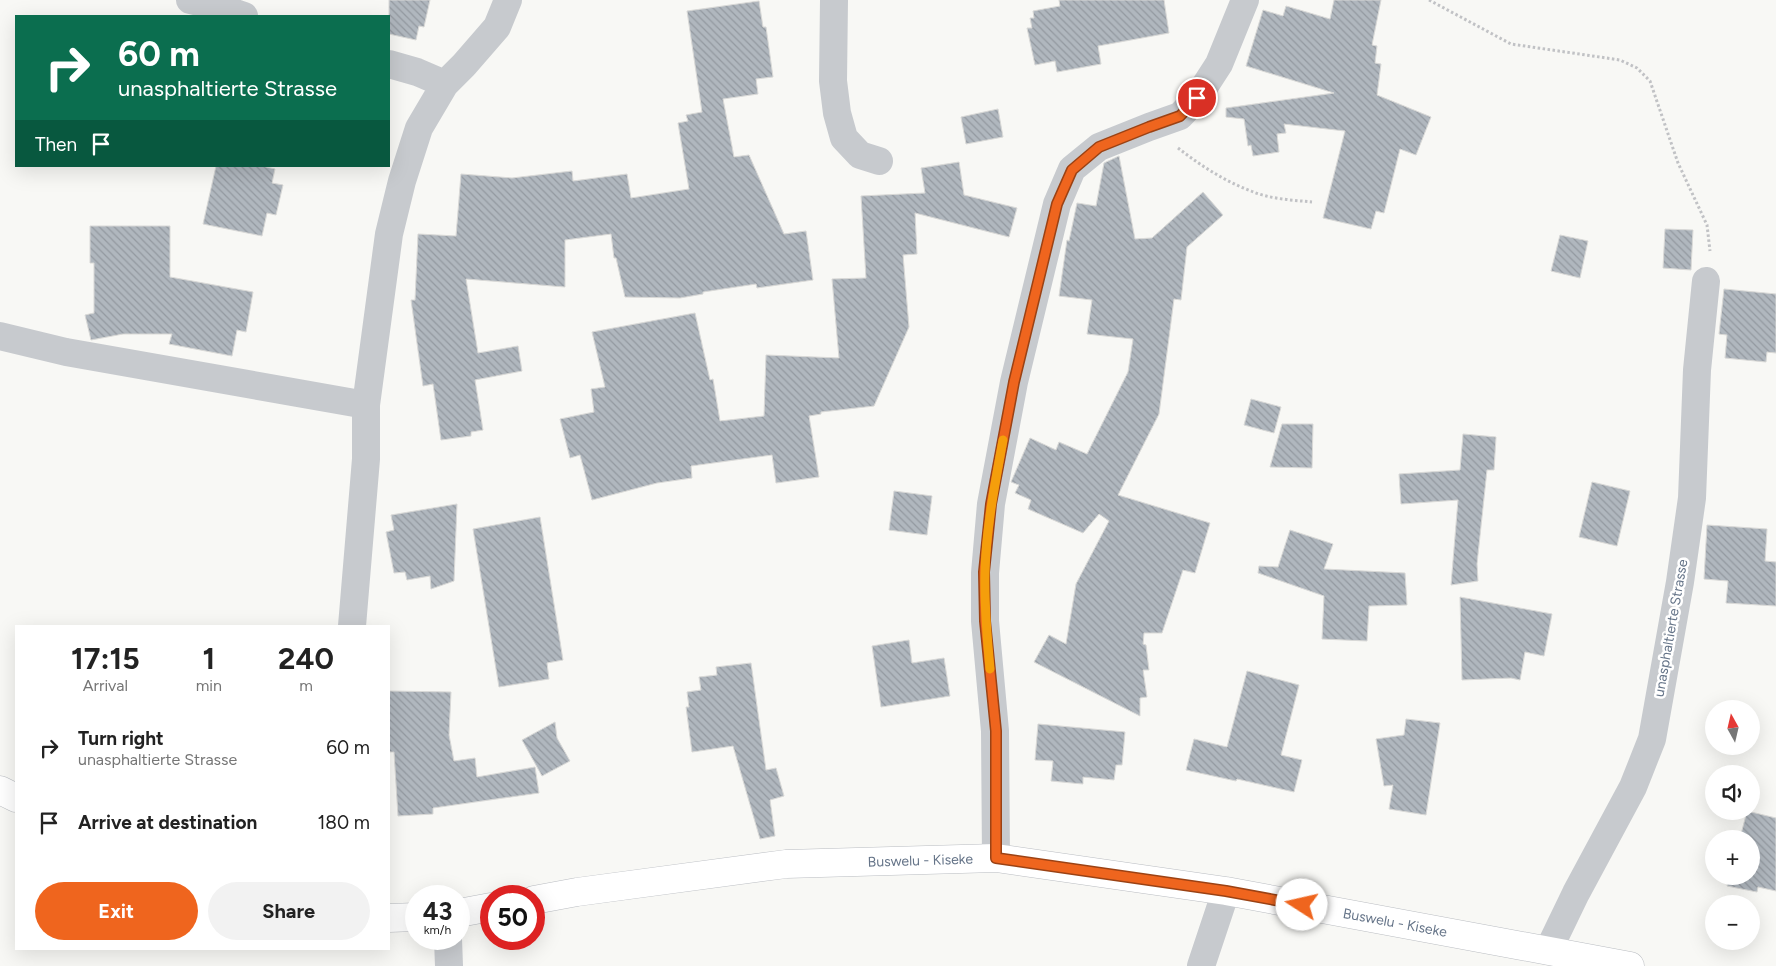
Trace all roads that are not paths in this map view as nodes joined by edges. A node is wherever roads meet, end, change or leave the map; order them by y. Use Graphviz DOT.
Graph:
graph roads {
  1 [pos="190,0"];
  2 [pos="508,0"];
  3 [pos="834,0"];
  4 [pos="1245,0"];
  5 [pos="241,15"];
  6 [pos="390,64"];
  7 [pos="445,84"];
  8 [pos="879,161"];
  9 [pos="1706,281"];
  10 [pos="0,336"];
  11 [pos="366,405"];
  12 [pos="352,625"];
  13 [pos="0,790"];
  14 [pos="15,798"];
  15 [pos="996,858"];
  16 [pos="1226,891"];
  17 [pos="545,898"];
  18 [pos="405,917"];
  19 [pos="390,918"];
  20 [pos="448,950"];
  21 [pos="1548,951"];
  22 [pos="449,966"];
  23 [pos="1201,966"];
  24 [pos="1630,966"];
  1 -- 5 [label="street"];
  2 -- 7 [label="street"];
  3 -- 8 [label="street"];
  4 -- 15 [label="street"];
  6 -- 7 [label="street"];
  7 -- 11 [label="street"];
  9 -- 21 [label="street, unasphaltierte Strasse"];
  10 -- 11 [label="street"];
  11 -- 12 [label="street"];
  13 -- 14 [label="main road"];
  15 -- 16 [label="main road, Buswelu - Kiseke"];
  15 -- 17 [label="main road, Buswelu - Kiseke"];
  16 -- 21 [label="main road, Buswelu - Kiseke"];
  16 -- 23 [label="street"];
  18 -- 19 [label="main road"];
  20 -- 22 [label="street"];
  21 -- 24 [label="main road, Buswelu - Kiseke"];
}
